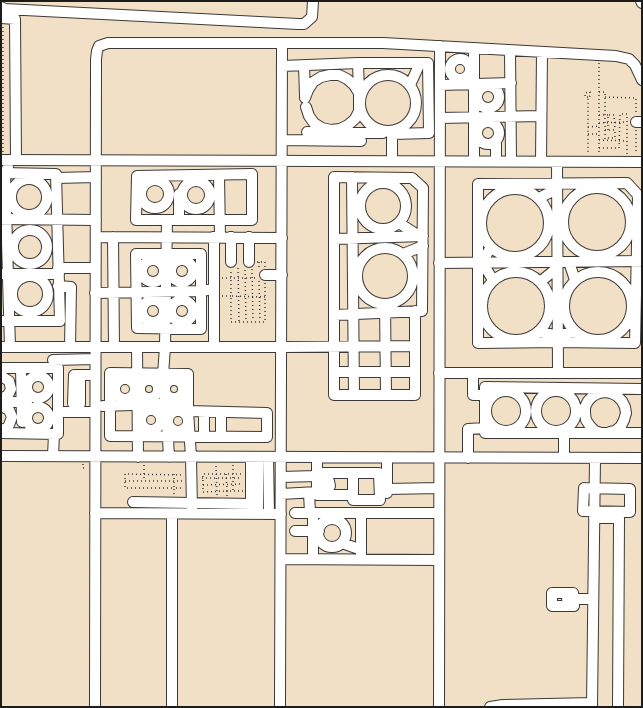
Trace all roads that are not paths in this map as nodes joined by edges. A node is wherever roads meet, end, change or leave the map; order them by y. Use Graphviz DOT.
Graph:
graph roads {
  1 [pos="313,1"];
  2 [pos="1,8"];
  3 [pos="2,18"];
  4 [pos="282,43"];
  5 [pos="461,48"];
  6 [pos="440,50"];
  7 [pos="474,51"];
  8 [pos="510,51"];
  9 [pos="542,52"];
  10 [pos="384,63"];
  11 [pos="420,63"];
  12 [pos="282,66"];
  13 [pos="358,68"];
  14 [pos="440,68"];
  15 [pos="304,69"];
  16 [pos="329,70"];
  17 [pos="384,75"];
  18 [pos="347,79"];
  19 [pos="642,80"];
  20 [pos="370,81"];
  21 [pos="313,82"];
  22 [pos="511,84"];
  23 [pos="410,85"];
  24 [pos="441,85"];
  25 [pos="476,93"];
  26 [pos="511,97"];
  27 [pos="360,102"];
  28 [pos="306,103"];
  29 [pos="428,103"];
  30 [pos="416,104"];
  31 [pos="511,116"];
  32 [pos="541,116"];
  33 [pos="498,117"];
  34 [pos="440,118"];
  35 [pos="369,124"];
  36 [pos="348,125"];
  37 [pos="405,125"];
  38 [pos="310,132"];
  39 [pos="423,133"];
  40 [pos="511,133"];
  41 [pos="360,134"];
  42 [pos="392,134"];
  43 [pos="495,136"];
  44 [pos="282,140"];
  45 [pos="8,160"];
  46 [pos="96,160"];
  47 [pos="282,161"];
  48 [pos="392,161"];
  49 [pos="439,161"];
  50 [pos="474,161"];
  51 [pos="491,161"];
  52 [pos="511,161"];
  53 [pos="541,162"];
  54 [pos="557,162"];
  55 [pos="635,162"];
  56 [pos="3,175"];
  57 [pos="218,175"];
  58 [pos="29,176"];
  59 [pos="179,176"];
  60 [pos="56,177"];
  61 [pos="96,177"];
  62 [pos="155,178"];
  63 [pos="196,180"];
  64 [pos="352,180"];
  65 [pos="381,180"];
  66 [pos="418,183"];
  67 [pos="488,184"];
  68 [pos="43,185"];
  69 [pos="594,185"];
  70 [pos="512,186"];
  71 [pos="140,188"];
  72 [pos="366,189"];
  73 [pos="557,190"];
  74 [pos="174,192"];
  75 [pos="402,193"];
  76 [pos="636,193"];
  77 [pos="215,195"];
  78 [pos="6,197"];
  79 [pos="492,197"];
  80 [pos="52,198"];
  81 [pos="539,198"];
  82 [pos="572,200"];
  83 [pos="625,202"];
  84 [pos="406,205"];
  85 [pos="423,206"];
  86 [pos="156,207"];
  87 [pos="334,207"];
  88 [pos="356,207"];
  89 [pos="196,208"];
  90 [pos="42,210"];
  91 [pos="6,218"];
  92 [pos="136,218"];
  93 [pos="57,219"];
  94 [pos="96,220"];
  95 [pos="156,220"];
  96 [pos="167,220"];
  97 [pos="179,220"];
  98 [pos="195,220"];
  99 [pos="219,220"];
  100 [pos="557,222"];
  101 [pos="634,222"];
  102 [pos="399,223"];
  103 [pos="480,223"];
  104 [pos="26,224"];
  105 [pos="367,224"];
  106 [pos="41,234"];
  107 [pos="96,237"];
  108 [pos="113,237"];
  109 [pos="167,237"];
  110 [pos="217,237"];
  111 [pos="231,237"];
  112 [pos="249,238"];
  113 [pos="282,238"];
  114 [pos="353,238"];
  115 [pos="384,238"];
  116 [pos="334,239"];
  117 [pos="422,239"];
  118 [pos="541,245"];
  119 [pos="58,246"];
  120 [pos="573,246"];
  121 [pos="5,247"];
  122 [pos="491,247"];
  123 [pos="621,247"];
  124 [pos="46,251"];
  125 [pos="367,254"];
  126 [pos="403,254"];
  127 [pos="638,258"];
  128 [pos="18,260"];
  129 [pos="557,260"];
  130 [pos="595,261"];
  131 [pos="231,262"];
  132 [pos="253,262"];
  133 [pos="480,262"];
  134 [pos="569,262"];
  135 [pos="439,263"];
  136 [pos="512,264"];
  137 [pos="95,268"];
  138 [pos="28,269"];
  139 [pos="594,272"];
  140 [pos="636,272"];
  141 [pos="5,273"];
  142 [pos="282,275"];
  143 [pos="353,275"];
  144 [pos="262,276"];
  145 [pos="334,276"];
  146 [pos="58,279"];
  147 [pos="418,279"];
  148 [pos="493,280"];
  149 [pos="575,280"];
  150 [pos="620,280"];
  151 [pos="18,282"];
  152 [pos="540,282"];
  153 [pos="43,283"];
  154 [pos="167,290"];
  155 [pos="201,291"];
  156 [pos="114,292"];
  157 [pos="136,292"];
  158 [pos="214,292"];
  159 [pos="7,293"];
  160 [pos="95,293"];
  161 [pos="48,294"];
  162 [pos="366,298"];
  163 [pos="403,298"];
  164 [pos="43,306"];
  165 [pos="480,306"];
  166 [pos="557,306"];
  167 [pos="634,307"];
  168 [pos="19,308"];
  169 [pos="386,308"];
  170 [pos="417,311"];
  171 [pos="353,312"];
  172 [pos="334,314"];
  173 [pos="6,317"];
  174 [pos="30,317"];
  175 [pos="60,321"];
  176 [pos="491,330"];
  177 [pos="573,330"];
  178 [pos="539,331"];
  179 [pos="621,331"];
  180 [pos="478,335"];
  181 [pos="636,336"];
  182 [pos="558,339"];
  183 [pos="386,346"];
  184 [pos="414,346"];
  185 [pos="6,347"];
  186 [pos="53,347"];
  187 [pos="70,347"];
  188 [pos="95,347"];
  189 [pos="114,347"];
  190 [pos="137,347"];
  191 [pos="165,347"];
  192 [pos="214,347"];
  193 [pos="281,347"];
  194 [pos="334,347"];
  195 [pos="353,347"];
  196 [pos="95,359"];
  197 [pos="55,366"];
  198 [pos="1,368"];
  199 [pos="21,370"];
  200 [pos="334,372"];
  201 [pos="353,372"];
  202 [pos="386,372"];
  203 [pos="414,372"];
  204 [pos="439,373"];
  205 [pos="473,373"];
  206 [pos="561,373"];
  207 [pos="642,373"];
  208 [pos="34,374"];
  209 [pos="80,375"];
  210 [pos="95,375"];
  211 [pos="50,386"];
  212 [pos="564,388"];
  213 [pos="506,389"];
  214 [pos="642,389"];
  215 [pos="605,390"];
  216 [pos="535,391"];
  217 [pos="586,391"];
  218 [pos="629,391"];
  219 [pos="354,395"];
  220 [pos="386,395"];
  221 [pos="487,395"];
  222 [pos="617,396"];
  223 [pos="571,398"];
  224 [pos="522,399"];
  225 [pos="151,406"];
  226 [pos="26,409"];
  227 [pos="95,409"];
  228 [pos="204,412"];
  229 [pos="221,412"];
  230 [pos="532,412"];
  231 [pos="581,413"];
  232 [pos="627,413"];
  233 [pos="518,427"];
  234 [pos="488,429"];
  235 [pos="534,430"];
  236 [pos="566,430"];
  237 [pos="584,431"];
  238 [pos="625,431"];
  239 [pos="504,432"];
  240 [pos="642,433"];
  241 [pos="56,434"];
  242 [pos="204,437"];
  243 [pos="221,437"];
  244 [pos="1,456"];
  245 [pos="53,456"];
  246 [pos="95,456"];
  247 [pos="140,457"];
  248 [pos="169,457"];
  249 [pos="191,457"];
  250 [pos="259,457"];
  251 [pos="281,457"];
  252 [pos="317,457"];
  253 [pos="387,458"];
  254 [pos="439,458"];
  255 [pos="468,458"];
  256 [pos="564,458"];
  257 [pos="595,458"];
  258 [pos="642,458"];
  259 [pos="254,469"];
  260 [pos="268,469"];
  261 [pos="268,484"];
  262 [pos="281,484"];
  263 [pos="345,485"];
  264 [pos="439,488"];
  265 [pos="594,488"];
  266 [pos="252,496"];
  267 [pos="269,498"];
  268 [pos="133,502"];
  269 [pos="192,503"];
  270 [pos="95,513"];
  271 [pos="295,513"];
  272 [pos="312,513"];
  273 [pos="439,513"];
  274 [pos="172,514"];
  275 [pos="192,514"];
  276 [pos="269,514"];
  277 [pos="281,514"];
  278 [pos="361,515"];
  279 [pos="594,515"];
  280 [pos="333,516"];
  281 [pos="295,531"];
  282 [pos="361,533"];
  283 [pos="317,535"];
  284 [pos="339,539"];
  285 [pos="356,548"];
  286 [pos="281,559"];
  287 [pos="313,559"];
  288 [pos="361,559"];
  289 [pos="439,560"];
  290 [pos="593,599"];
  291 [pos="552,600"];
  292 [pos="521,703"];
  293 [pos="535,703"];
  294 [pos="551,703"];
  295 [pos="507,704"];
  296 [pos="592,705"];
  297 [pos="569,706"];
  298 [pos="95,707"];
  299 [pos="172,707"];
  300 [pos="280,707"];
  301 [pos="439,707"];
  302 [pos="490,707"];
  303 [pos="618,707"];
  1 -- 2 [label="street"];
  3 -- 45 [label="street"];
  4 -- 6 [label="street"];
  4 -- 12 [label="street"];
  4 -- 46 [label="street"];
  5 -- 6 [label="street"];
  5 -- 7 [label="street"];
  5 -- 25 [label="street"];
  6 -- 14 [label="street"];
  6 -- 25 [label="street"];
  7 -- 8 [label="street"];
  7 -- 25 [label="street"];
  8 -- 9 [label="street"];
  8 -- 22 [label="street"];
  9 -- 19 [label="street"];
  9 -- 32 [label="street"];
  10 -- 11 [label="street"];
  10 -- 13 [label="street"];
  10 -- 17 [label="street"];
  11 -- 23 [label="street"];
  11 -- 29 [label="street"];
  12 -- 15 [label="street"];
  12 -- 44 [label="street"];
  13 -- 16 [label="street"];
  13 -- 18 [label="street"];
  13 -- 20 [label="street"];
  13 -- 27 [label="street"];
  14 -- 24 [label="street"];
  14 -- 25 [label="street"];
  15 -- 16 [label="street"];
  15 -- 21 [label="street"];
  15 -- 28 [label="street"];
  16 -- 18 [label="street"];
  16 -- 21 [label="street"];
  17 -- 20 [label="street"];
  17 -- 23 [label="street"];
  18 -- 27 [label="street"];
  20 -- 27 [label="street"];
  21 -- 28 [label="street"];
  22 -- 25 [label="street"];
  22 -- 26 [label="street"];
  23 -- 30 [label="street"];
  24 -- 25 [label="street"];
  24 -- 34 [label="street"];
  25 -- 26 [label="street"];
  25 -- 33 [label="street"];
  25 -- 33 [label="street"];
  25 -- 34 [label="street"];
  25 -- 43 [label="street"];
  25 -- 43 [label="street"];
  25 -- 50 [label="street"];
  26 -- 31 [label="street"];
  27 -- 35 [label="street"];
  27 -- 36 [label="street"];
  27 -- 41 [label="street"];
  28 -- 38 [label="street"];
  29 -- 30 [label="street"];
  29 -- 39 [label="street"];
  30 -- 37 [label="street"];
  31 -- 32 [label="street"];
  31 -- 33 [label="street"];
  31 -- 40 [label="street"];
  32 -- 53 [label="street"];
  33 -- 43 [label="street"];
  34 -- 49 [label="street"];
  35 -- 37 [label="street"];
  35 -- 41 [label="street"];
  36 -- 38 [label="street"];
  36 -- 41 [label="street"];
  37 -- 39 [label="street"];
  38 -- 41 [label="street"];
  38 -- 41 [label="street"];
  38 -- 44 [label="street"];
  39 -- 42 [label="street"];
  40 -- 43 [label="street"];
  40 -- 52 [label="street"];
  41 -- 42 [label="street"];
  42 -- 48 [label="street"];
  43 -- 51 [label="street"];
  44 -- 47 [label="street"];
  45 -- 46 [label="street"];
  45 -- 56 [label="street"];
  46 -- 47 [label="street"];
  46 -- 61 [label="street"];
  47 -- 48 [label="street"];
  47 -- 113 [label="street"];
  48 -- 49 [label="street"];
  49 -- 50 [label="street"];
  49 -- 135 [label="street"];
  50 -- 51 [label="street"];
  51 -- 52 [label="street"];
  52 -- 53 [label="street"];
  53 -- 54 [label="street"];
  54 -- 55 [label="street"];
  54 -- 73 [label="street"];
  56 -- 58 [label="street"];
  56 -- 78 [label="street"];
  57 -- 63 [label="street"];
  57 -- 77 [label="street"];
  57 -- 99 [label="street"];
  58 -- 60 [label="street"];
  58 -- 68 [label="street"];
  58 -- 78 [label="street"];
  59 -- 62 [label="street"];
  59 -- 63 [label="street"];
  59 -- 74 [label="street"];
  59 -- 74 [label="street"];
  60 -- 61 [label="street"];
  60 -- 68 [label="street"];
  60 -- 80 [label="street"];
  61 -- 94 [label="street"];
  62 -- 71 [label="street"];
  62 -- 74 [label="street"];
  63 -- 74 [label="street"];
  63 -- 77 [label="street"];
  64 -- 65 [label="street"];
  64 -- 72 [label="street"];
  64 -- 87 [label="street"];
  64 -- 88 [label="street"];
  65 -- 66 [label="street"];
  65 -- 72 [label="street"];
  65 -- 75 [label="street"];
  66 -- 75 [label="street"];
  66 -- 85 [label="street"];
  67 -- 70 [label="street"];
  67 -- 79 [label="street"];
  67 -- 103 [label="street"];
  68 -- 80 [label="street"];
  69 -- 73 [label="street"];
  69 -- 76 [label="street"];
  69 -- 82 [label="street"];
  69 -- 83 [label="street"];
  70 -- 73 [label="street"];
  70 -- 79 [label="street"];
  70 -- 81 [label="street"];
  71 -- 86 [label="street"];
  71 -- 92 [label="street"];
  72 -- 88 [label="street"];
  73 -- 81 [label="street"];
  73 -- 82 [label="street"];
  73 -- 100 [label="street"];
  74 -- 86 [label="street"];
  74 -- 89 [label="street"];
  74 -- 97 [label="street"];
  75 -- 84 [label="street"];
  76 -- 83 [label="street"];
  76 -- 101 [label="street"];
  77 -- 89 [label="street"];
  77 -- 99 [label="street"];
  78 -- 91 [label="street"];
  79 -- 103 [label="street"];
  80 -- 90 [label="street"];
  80 -- 93 [label="street"];
  81 -- 100 [label="street"];
  82 -- 100 [label="street"];
  83 -- 101 [label="street"];
  84 -- 85 [label="street"];
  84 -- 102 [label="street"];
  85 -- 117 [label="street"];
  86 -- 92 [label="street"];
  86 -- 95 [label="street"];
  86 -- 97 [label="street"];
  87 -- 88 [label="street"];
  87 -- 116 [label="street"];
  88 -- 105 [label="street"];
  88 -- 114 [label="street"];
  89 -- 97 [label="street"];
  89 -- 98 [label="street"];
  89 -- 99 [label="street"];
  90 -- 93 [label="street"];
  90 -- 104 [label="street"];
  91 -- 104 [label="street"];
  91 -- 104 [label="street"];
  91 -- 121 [label="street"];
  92 -- 95 [label="street"];
  93 -- 94 [label="street"];
  93 -- 104 [label="street"];
  93 -- 106 [label="street"];
  93 -- 119 [label="street"];
  94 -- 107 [label="street"];
  95 -- 96 [label="street"];
  96 -- 97 [label="street"];
  96 -- 109 [label="street"];
  97 -- 98 [label="street"];
  98 -- 99 [label="street"];
  99 -- 110 [label="street"];
  100 -- 118 [label="street"];
  100 -- 120 [label="street"];
  100 -- 129 [label="street"];
  101 -- 123 [label="street"];
  101 -- 127 [label="street"];
  102 -- 115 [label="street"];
  102 -- 117 [label="street"];
  103 -- 122 [label="street"];
  103 -- 133 [label="street"];
  104 -- 106 [label="street"];
  104 -- 121 [label="street"];
  105 -- 114 [label="street"];
  105 -- 115 [label="street"];
  106 -- 124 [label="street"];
  107 -- 108 [label="street"];
  107 -- 137 [label="street"];
  108 -- 109 [label="street"];
  108 -- 156 [label="street"];
  109 -- 110 [label="street"];
  109 -- 154 [label="street"];
  110 -- 111 [label="street"];
  110 -- 158 [label="street"];
  111 -- 112 [label="street"];
  111 -- 131 [label="street"];
  112 -- 113 [label="street"];
  112 -- 132 [label="street"];
  113 -- 142 [label="street"];
  114 -- 115 [label="street"];
  114 -- 116 [label="street"];
  114 -- 125 [label="street"];
  114 -- 143 [label="street"];
  115 -- 117 [label="street"];
  115 -- 125 [label="street"];
  115 -- 126 [label="street"];
  116 -- 145 [label="street"];
  117 -- 126 [label="street"];
  117 -- 147 [label="street"];
  118 -- 129 [label="street"];
  118 -- 136 [label="street"];
  119 -- 124 [label="street"];
  119 -- 146 [label="street"];
  120 -- 123 [label="street"];
  120 -- 129 [label="street"];
  121 -- 128 [label="street"];
  121 -- 141 [label="street"];
  122 -- 133 [label="street"];
  122 -- 136 [label="street"];
  123 -- 127 [label="street"];
  124 -- 138 [label="street"];
  124 -- 146 [label="street"];
  125 -- 162 [label="street"];
  126 -- 147 [label="street"];
  127 -- 130 [label="street"];
  127 -- 140 [label="street"];
  128 -- 138 [label="street"];
  128 -- 141 [label="street"];
  129 -- 134 [label="street"];
  129 -- 136 [label="street"];
  129 -- 152 [label="street"];
  129 -- 166 [label="street"];
  130 -- 134 [label="street"];
  130 -- 139 [label="street"];
  133 -- 135 [label="street"];
  133 -- 136 [label="street"];
  133 -- 148 [label="street"];
  133 -- 165 [label="street"];
  134 -- 149 [label="street"];
  135 -- 204 [label="street"];
  136 -- 148 [label="street"];
  136 -- 152 [label="street"];
  137 -- 146 [label="street"];
  137 -- 160 [label="street"];
  138 -- 141 [label="street"];
  138 -- 146 [label="street"];
  139 -- 149 [label="street"];
  139 -- 150 [label="street"];
  140 -- 150 [label="street"];
  140 -- 167 [label="street"];
  141 -- 151 [label="street"];
  141 -- 159 [label="street"];
  142 -- 144 [label="street"];
  142 -- 193 [label="street"];
  143 -- 145 [label="street"];
  143 -- 171 [label="street"];
  145 -- 172 [label="street"];
  146 -- 153 [label="street"];
  146 -- 161 [label="street"];
  146 -- 175 [label="street"];
  146 -- 187 [label="street"];
  147 -- 163 [label="street"];
  147 -- 170 [label="street"];
  148 -- 165 [label="street"];
  149 -- 166 [label="street"];
  150 -- 167 [label="street"];
  151 -- 153 [label="street"];
  151 -- 159 [label="street"];
  152 -- 166 [label="street"];
  153 -- 161 [label="street"];
  154 -- 154 [label="street"];
  154 -- 154 [label="street"];
  154 -- 154 [label="street"];
  154 -- 154 [label="street"];
  154 -- 155 [label="street"];
  154 -- 155 [label="street"];
  154 -- 155 [label="street"];
  154 -- 157 [label="street"];
  154 -- 157 [label="street"];
  154 -- 157 [label="street"];
  154 -- 191 [label="street"];
  155 -- 158 [label="street"];
  156 -- 157 [label="street"];
  156 -- 160 [label="street"];
  156 -- 189 [label="street"];
  158 -- 192 [label="street"];
  159 -- 168 [label="street"];
  159 -- 173 [label="street"];
  160 -- 188 [label="street"];
  161 -- 164 [label="street"];
  162 -- 169 [label="street"];
  162 -- 171 [label="street"];
  163 -- 169 [label="street"];
  163 -- 170 [label="street"];
  164 -- 174 [label="street"];
  164 -- 175 [label="street"];
  165 -- 176 [label="street"];
  165 -- 180 [label="street"];
  166 -- 177 [label="street"];
  166 -- 178 [label="street"];
  166 -- 182 [label="street"];
  167 -- 179 [label="street"];
  167 -- 181 [label="street"];
  168 -- 173 [label="street"];
  168 -- 174 [label="street"];
  169 -- 170 [label="street"];
  169 -- 171 [label="street"];
  169 -- 183 [label="street"];
  170 -- 184 [label="street"];
  171 -- 172 [label="street"];
  171 -- 195 [label="street"];
  172 -- 194 [label="street"];
  173 -- 174 [label="street"];
  173 -- 185 [label="street"];
  174 -- 175 [label="street"];
  176 -- 178 [label="street"];
  176 -- 180 [label="street"];
  177 -- 179 [label="street"];
  177 -- 182 [label="street"];
  178 -- 182 [label="street"];
  179 -- 181 [label="street"];
  180 -- 182 [label="street"];
  181 -- 182 [label="street"];
  182 -- 206 [label="street"];
  183 -- 184 [label="street"];
  183 -- 195 [label="street"];
  183 -- 202 [label="street"];
  184 -- 203 [label="street"];
  185 -- 186 [label="street"];
  186 -- 187 [label="street"];
  186 -- 197 [label="street"];
  187 -- 188 [label="street"];
  188 -- 189 [label="street"];
  188 -- 196 [label="street"];
  189 -- 190 [label="street"];
  190 -- 191 [label="street"];
  190 -- 225 [label="street"];
  191 -- 192 [label="street"];
  191 -- 225 [label="street"];
  192 -- 193 [label="street"];
  193 -- 194 [label="street"];
  193 -- 251 [label="street"];
  194 -- 195 [label="street"];
  194 -- 200 [label="street"];
  195 -- 201 [label="street"];
  196 -- 197 [label="street"];
  196 -- 210 [label="street"];
  197 -- 208 [label="street"];
  197 -- 211 [label="street"];
  198 -- 199 [label="street"];
  199 -- 208 [label="street"];
  199 -- 226 [label="street"];
  200 -- 201 [label="street"];
  200 -- 219 [label="street"];
  201 -- 202 [label="street"];
  201 -- 219 [label="street"];
  202 -- 203 [label="street"];
  202 -- 220 [label="street"];
  203 -- 220 [label="street"];
  204 -- 205 [label="street"];
  204 -- 254 [label="street"];
  205 -- 206 [label="street"];
  205 -- 221 [label="street"];
  206 -- 207 [label="street"];
  206 -- 212 [label="street"];
  208 -- 211 [label="street"];
  208 -- 226 [label="street"];
  209 -- 210 [label="street"];
  210 -- 227 [label="street"];
  211 -- 226 [label="street"];
  211 -- 226 [label="street"];
  212 -- 216 [label="street"];
  212 -- 217 [label="street"];
  213 -- 216 [label="street"];
  213 -- 221 [label="street"];
  213 -- 224 [label="street"];
  214 -- 218 [label="street"];
  215 -- 217 [label="street"];
  215 -- 218 [label="street"];
  215 -- 222 [label="street"];
  216 -- 223 [label="street"];
  216 -- 224 [label="street"];
  216 -- 230 [label="street"];
  217 -- 223 [label="street"];
  217 -- 231 [label="street"];
  218 -- 222 [label="street"];
  218 -- 232 [label="street"];
  219 -- 220 [label="street"];
  221 -- 234 [label="street"];
  222 -- 232 [label="street"];
  223 -- 231 [label="street"];
  224 -- 230 [label="street"];
  225 -- 225 [label="street"];
  225 -- 227 [label="street"];
  225 -- 228 [label="street"];
  225 -- 242 [label="street"];
  225 -- 247 [label="street"];
  225 -- 248 [label="street"];
  225 -- 249 [label="street"];
  226 -- 227 [label="street"];
  226 -- 241 [label="street"];
  226 -- 241 [label="street"];
  227 -- 246 [label="street"];
  228 -- 229 [label="street"];
  228 -- 242 [label="street"];
  229 -- 243 [label="street"];
  229 -- 243 [label="street"];
  230 -- 233 [label="street"];
  230 -- 235 [label="street"];
  231 -- 236 [label="street"];
  231 -- 237 [label="street"];
  232 -- 238 [label="street"];
  233 -- 235 [label="street"];
  233 -- 239 [label="street"];
  234 -- 239 [label="street"];
  234 -- 255 [label="street"];
  235 -- 236 [label="street"];
  235 -- 239 [label="street"];
  236 -- 237 [label="street"];
  236 -- 256 [label="street"];
  237 -- 238 [label="street"];
  238 -- 240 [label="street"];
  241 -- 245 [label="street"];
  242 -- 243 [label="street"];
  244 -- 245 [label="street"];
  245 -- 246 [label="street"];
  246 -- 247 [label="street"];
  246 -- 270 [label="street"];
  247 -- 248 [label="street"];
  248 -- 249 [label="street"];
  249 -- 250 [label="street"];
  249 -- 269 [label="street"];
  250 -- 251 [label="street"];
  250 -- 259 [label="street"];
  250 -- 260 [label="street"];
  251 -- 252 [label="street"];
  251 -- 262 [label="street"];
  252 -- 253 [label="street"];
  252 -- 263 [label="street"];
  253 -- 254 [label="street"];
  253 -- 263 [label="street"];
  254 -- 255 [label="street"];
  254 -- 264 [label="street"];
  255 -- 256 [label="street"];
  256 -- 257 [label="street"];
  257 -- 258 [label="street"];
  257 -- 265 [label="street"];
  259 -- 260 [label="street"];
  259 -- 266 [label="street"];
  260 -- 261 [label="street"];
  260 -- 262 [label="street"];
  261 -- 262 [label="street"];
  261 -- 266 [label="street"];
  261 -- 267 [label="street"];
  262 -- 263 [label="street"];
  262 -- 263 [label="street"];
  262 -- 267 [label="street"];
  262 -- 277 [label="street"];
  263 -- 264 [label="street"];
  263 -- 272 [label="street"];
  264 -- 273 [label="street"];
  265 -- 279 [label="street"];
  265 -- 279 [label="street"];
  266 -- 267 [label="street"];
  266 -- 269 [label="street"];
  266 -- 275 [label="street"];
  266 -- 276 [label="street"];
  267 -- 276 [label="street"];
  268 -- 269 [label="street"];
  269 -- 275 [label="street"];
  270 -- 274 [label="street"];
  270 -- 298 [label="street"];
  271 -- 272 [label="street"];
  272 -- 280 [label="street"];
  272 -- 283 [label="street"];
  273 -- 278 [label="street"];
  273 -- 289 [label="street"];
  274 -- 275 [label="street"];
  274 -- 299 [label="street"];
  276 -- 277 [label="street"];
  277 -- 286 [label="street"];
  278 -- 280 [label="street"];
  278 -- 282 [label="street"];
  278 -- 284 [label="street"];
  279 -- 290 [label="street"];
  279 -- 303 [label="street"];
  280 -- 283 [label="street"];
  280 -- 284 [label="street"];
  281 -- 283 [label="street"];
  282 -- 284 [label="street"];
  282 -- 288 [label="street"];
  283 -- 284 [label="street"];
  283 -- 287 [label="street"];
  284 -- 285 [label="street"];
  286 -- 287 [label="street"];
  286 -- 300 [label="street"];
  287 -- 288 [label="street"];
  288 -- 289 [label="street"];
  289 -- 301 [label="street"];
  290 -- 291 [label="street"];
  290 -- 296 [label="street"];
  292 -- 293 [label="street"];
  292 -- 295 [label="street"];
  293 -- 294 [label="street"];
  294 -- 297 [label="street"];
  295 -- 302 [label="street"];
  296 -- 297 [label="street"];
}
